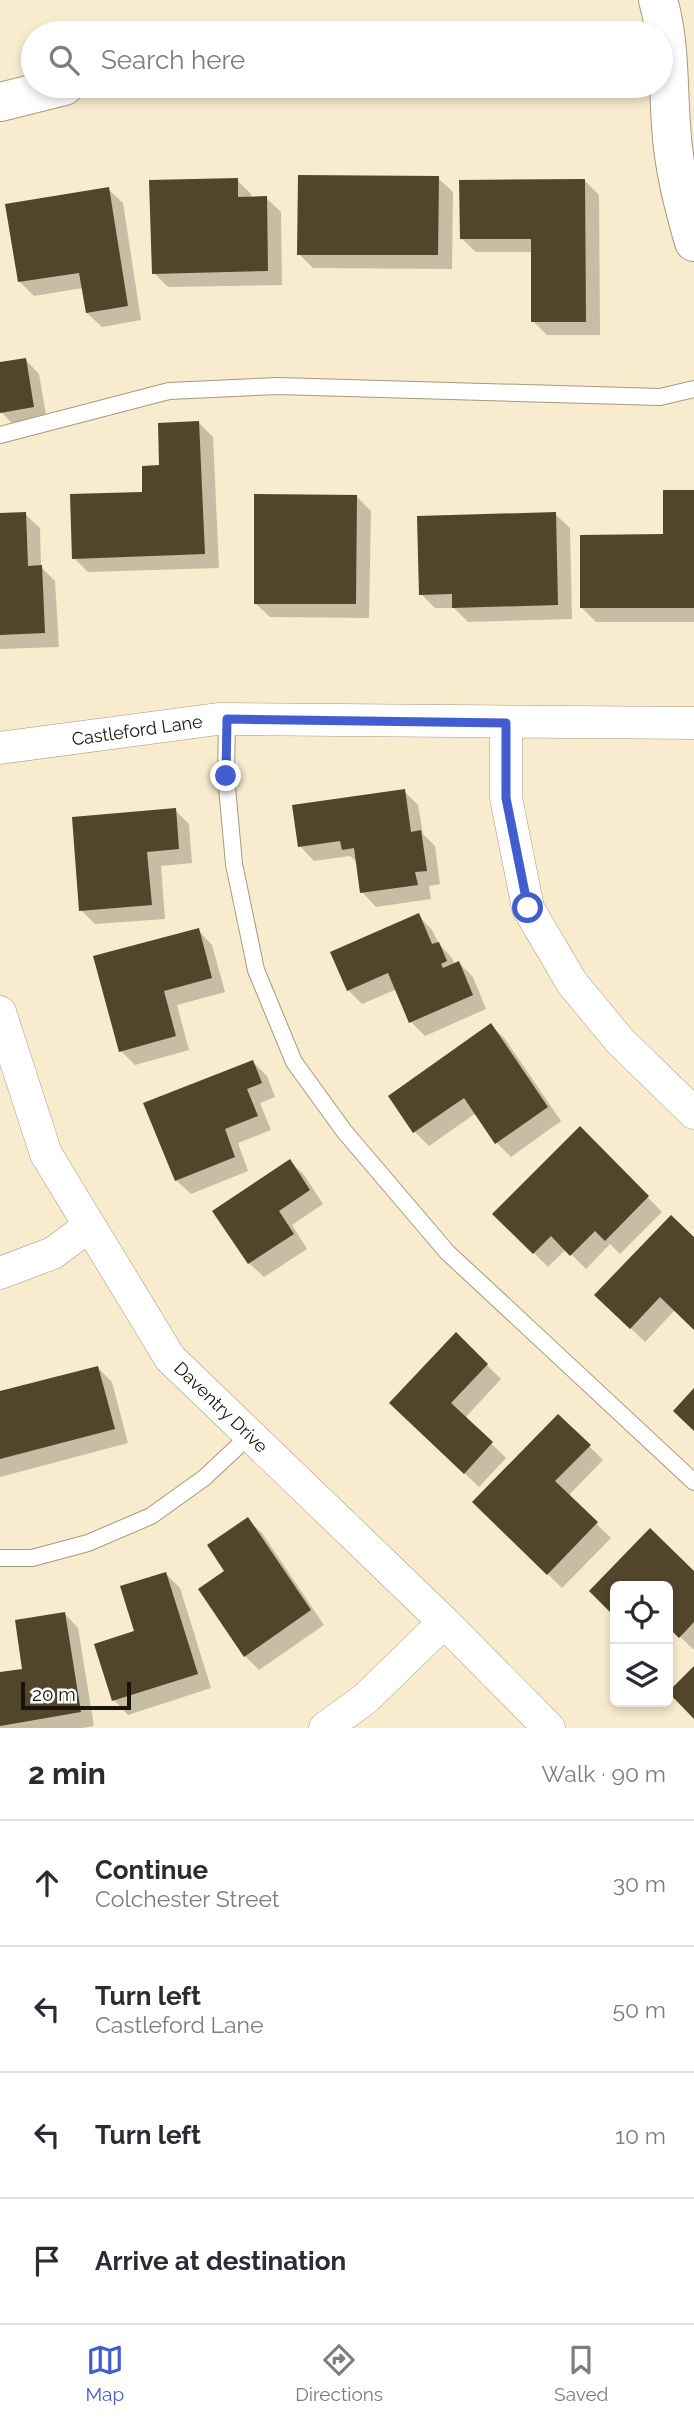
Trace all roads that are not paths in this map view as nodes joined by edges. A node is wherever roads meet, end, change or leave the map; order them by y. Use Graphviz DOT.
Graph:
graph roads {
  1 [pos="658,0"];
  2 [pos="664,21"];
  3 [pos="675,70"];
  4 [pos="21,97"];
  5 [pos="0,102"];
  6 [pos="694,242"];
  7 [pos="694,389"];
  8 [pos="0,435"];
  9 [pos="227,719"];
  10 [pos="506,723"];
  11 [pos="694,723"];
  12 [pos="0,748"];
  13 [pos="1,1015"];
  14 [pos="694,1113"];
  15 [pos="88,1227"];
  16 [pos="0,1273"];
  17 [pos="250,1435"];
  18 [pos="694,1482"];
  19 [pos="0,1558"];
  20 [pos="444,1622"];
  21 [pos="325,1728"];
  22 [pos="549,1728"];
  1 -- 2 [label="street"];
  3 -- 6 [label="street"];
  4 -- 5 [label="street"];
  7 -- 8 [label="lane"];
  9 -- 10 [label="street, Castleford Lane"];
  9 -- 12 [label="street, Castleford Lane"];
  9 -- 18 [label="lane"];
  10 -- 11 [label="street, Castleford Lane"];
  10 -- 14 [label="street"];
  13 -- 15 [label="street, Daventry Drive"];
  15 -- 16 [label="street"];
  15 -- 17 [label="street, Daventry Drive"];
  17 -- 19 [label="lane"];
  17 -- 20 [label="street, Daventry Drive"];
  20 -- 21 [label="street"];
  20 -- 22 [label="street, Daventry Drive"];
}
